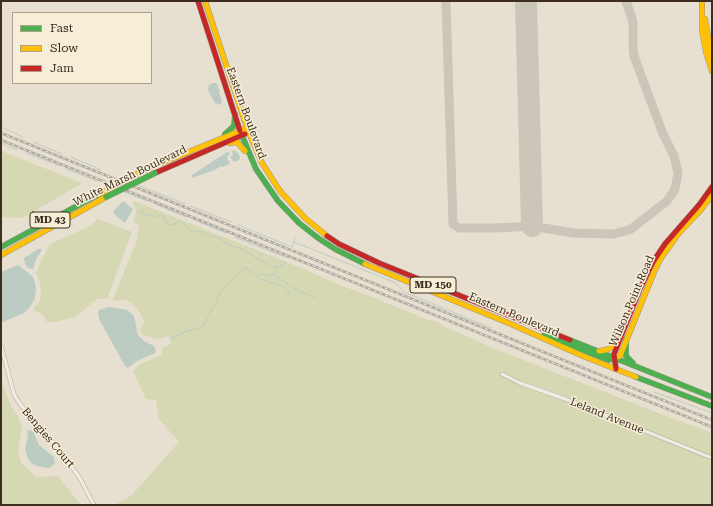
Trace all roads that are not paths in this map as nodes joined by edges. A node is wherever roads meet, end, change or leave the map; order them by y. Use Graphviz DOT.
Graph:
graph roads {
  1 [pos="198,1"];
  2 [pos="205,1"];
  3 [pos="702,1"];
  4 [pos="706,1"];
  5 [pos="708,40"];
  6 [pos="712,60"];
  7 [pos="712,71"];
  8 [pos="235,114"];
  9 [pos="248,130"];
  10 [pos="241,133"];
  11 [pos="211,142"];
  12 [pos="202,152"];
  13 [pos="252,160"];
  14 [pos="712,187"];
  15 [pos="712,195"];
  16 [pos="1,247"];
  17 [pos="1,255"];
  18 [pos="652,269"];
  19 [pos="511,324"];
  20 [pos="624,338"];
  21 [pos="1,346"];
  22 [pos="598,351"];
  23 [pos="615,358"];
  24 [pos="616,369"];
  25 [pos="651,373"];
  26 [pos="502,374"];
  27 [pos="712,397"];
  28 [pos="712,406"];
  29 [pos="712,458"];
  30 [pos="94,505"];
  1 -- 8 [label="main road, Eastern Boulevard / MD 150"];
  2 -- 9 [label="main road, Eastern Boulevard / MD 150"];
  3 -- 5 [label="main road"];
  4 -- 5 [label="main road"];
  5 -- 6 [label="main road"];
  5 -- 7 [label="main road"];
  8 -- 10 [label="main road, Eastern Boulevard / MD 150"];
  8 -- 11 [label="main road"];
  9 -- 10 [label="main road, White Marsh Boulevard / MD 43"];
  9 -- 22 [label="main road, Eastern Boulevard / MD 150"];
  10 -- 11 [label="main road, White Marsh Boulevard / MD 43"];
  10 -- 12 [label="main road, White Marsh Boulevard / MD 43"];
  10 -- 13 [label="main road, Eastern Boulevard / MD 150"];
  11 -- 16 [label="main road, White Marsh Boulevard / MD 43, bridge"];
  12 -- 13 [label="main road"];
  12 -- 17 [label="main road, White Marsh Boulevard / MD 43, bridge"];
  13 -- 19 [label="main road, Eastern Boulevard / MD 150"];
  14 -- 18 [label="main road, Wilson Point Road"];
  15 -- 18 [label="main road, Wilson Point Road"];
  18 -- 20 [label="main road, Wilson Point Road"];
  19 -- 23 [label="main road"];
  19 -- 24 [label="main road, Eastern Boulevard / MD 150"];
  20 -- 22 [label="main road"];
  20 -- 23 [label="main road, Wilson Point Road"];
  20 -- 25 [label="main road"];
  21 -- 30 [label="street, Bengies Court"];
  22 -- 23 [label="main road, Eastern Boulevard / MD 150"];
  23 -- 24 [label="main road, Wilson Point Road"];
  23 -- 25 [label="main road, Eastern Boulevard / MD 150"];
  24 -- 28 [label="main road, Eastern Boulevard / MD 150"];
  25 -- 27 [label="main road, Eastern Boulevard / MD 150"];
  26 -- 29 [label="street, Leland Avenue"];
}
